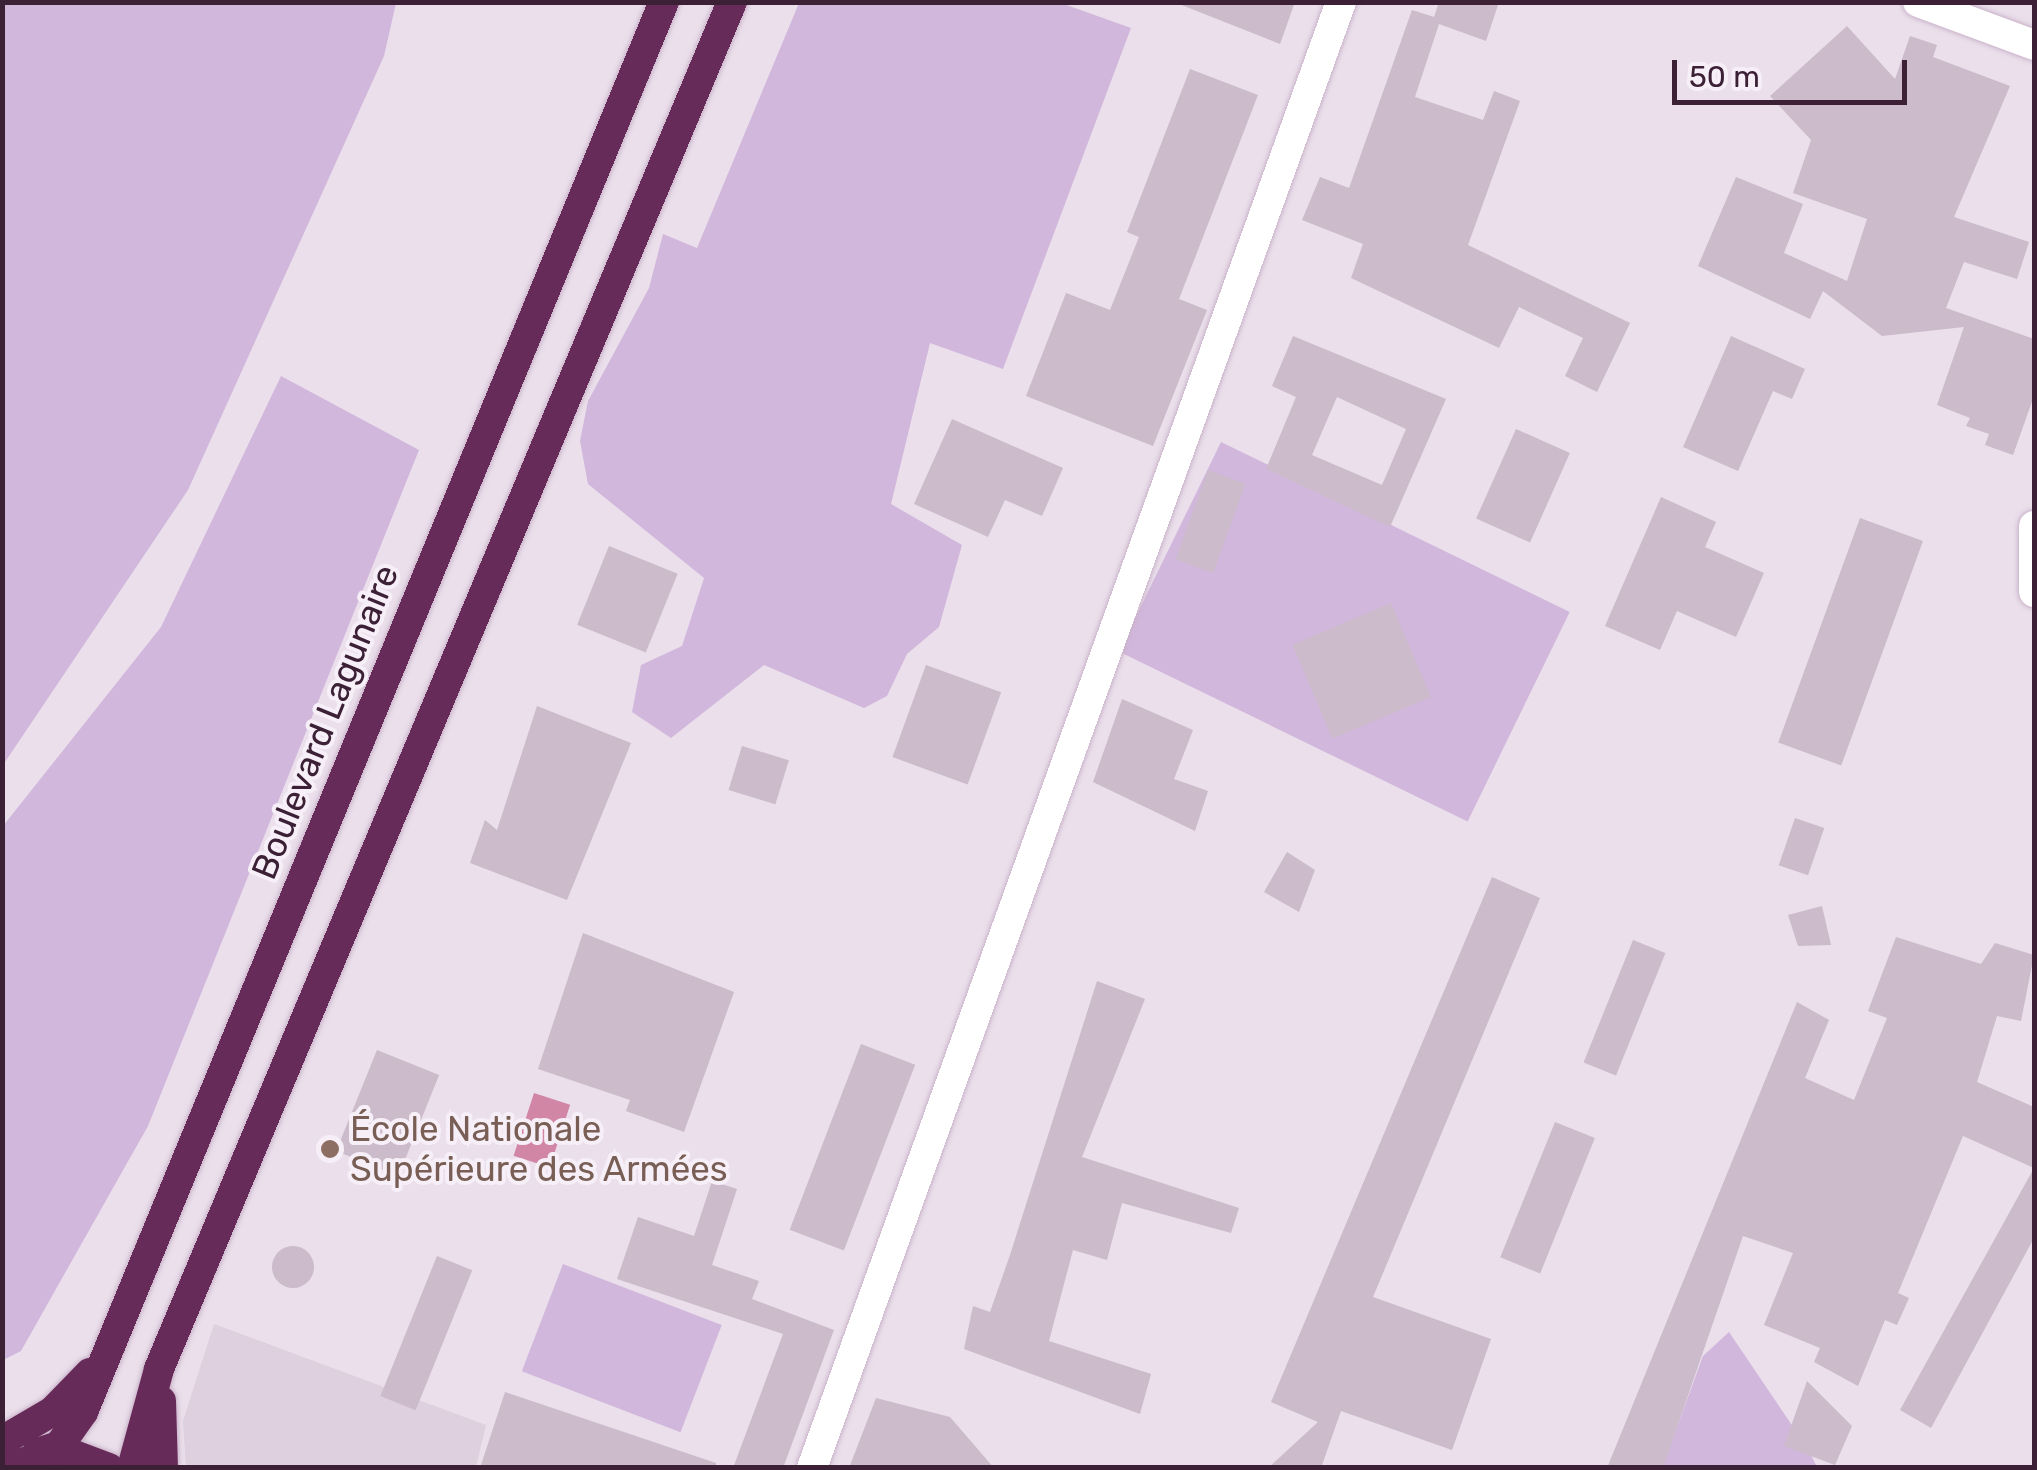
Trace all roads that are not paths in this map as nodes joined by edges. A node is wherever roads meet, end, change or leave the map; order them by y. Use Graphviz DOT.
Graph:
graph roads {
  1 [pos="664,2"];
  2 [pos="732,2"];
  3 [pos="1341,2"];
  4 [pos="1918,2"];
  5 [pos="2034,45"];
  6 [pos="2034,526"];
  7 [pos="2034,592"];
  8 [pos="159,1369"];
  9 [pos="12,1458"];
  10 [pos="110,1468"];
  11 [pos="132,1468"];
  12 [pos="163,1468"];
  13 [pos="812,1468"];
  1 -- 9 [label="highway, Boulevard Lagunaire"];
  2 -- 8 [label="highway"];
  3 -- 13 [label="street"];
  4 -- 5 [label="street"];
  6 -- 7 [label="street"];
  8 -- 11 [label="highway"];
  8 -- 12 [label="highway"];
  9 -- 10 [label="highway"];
}
